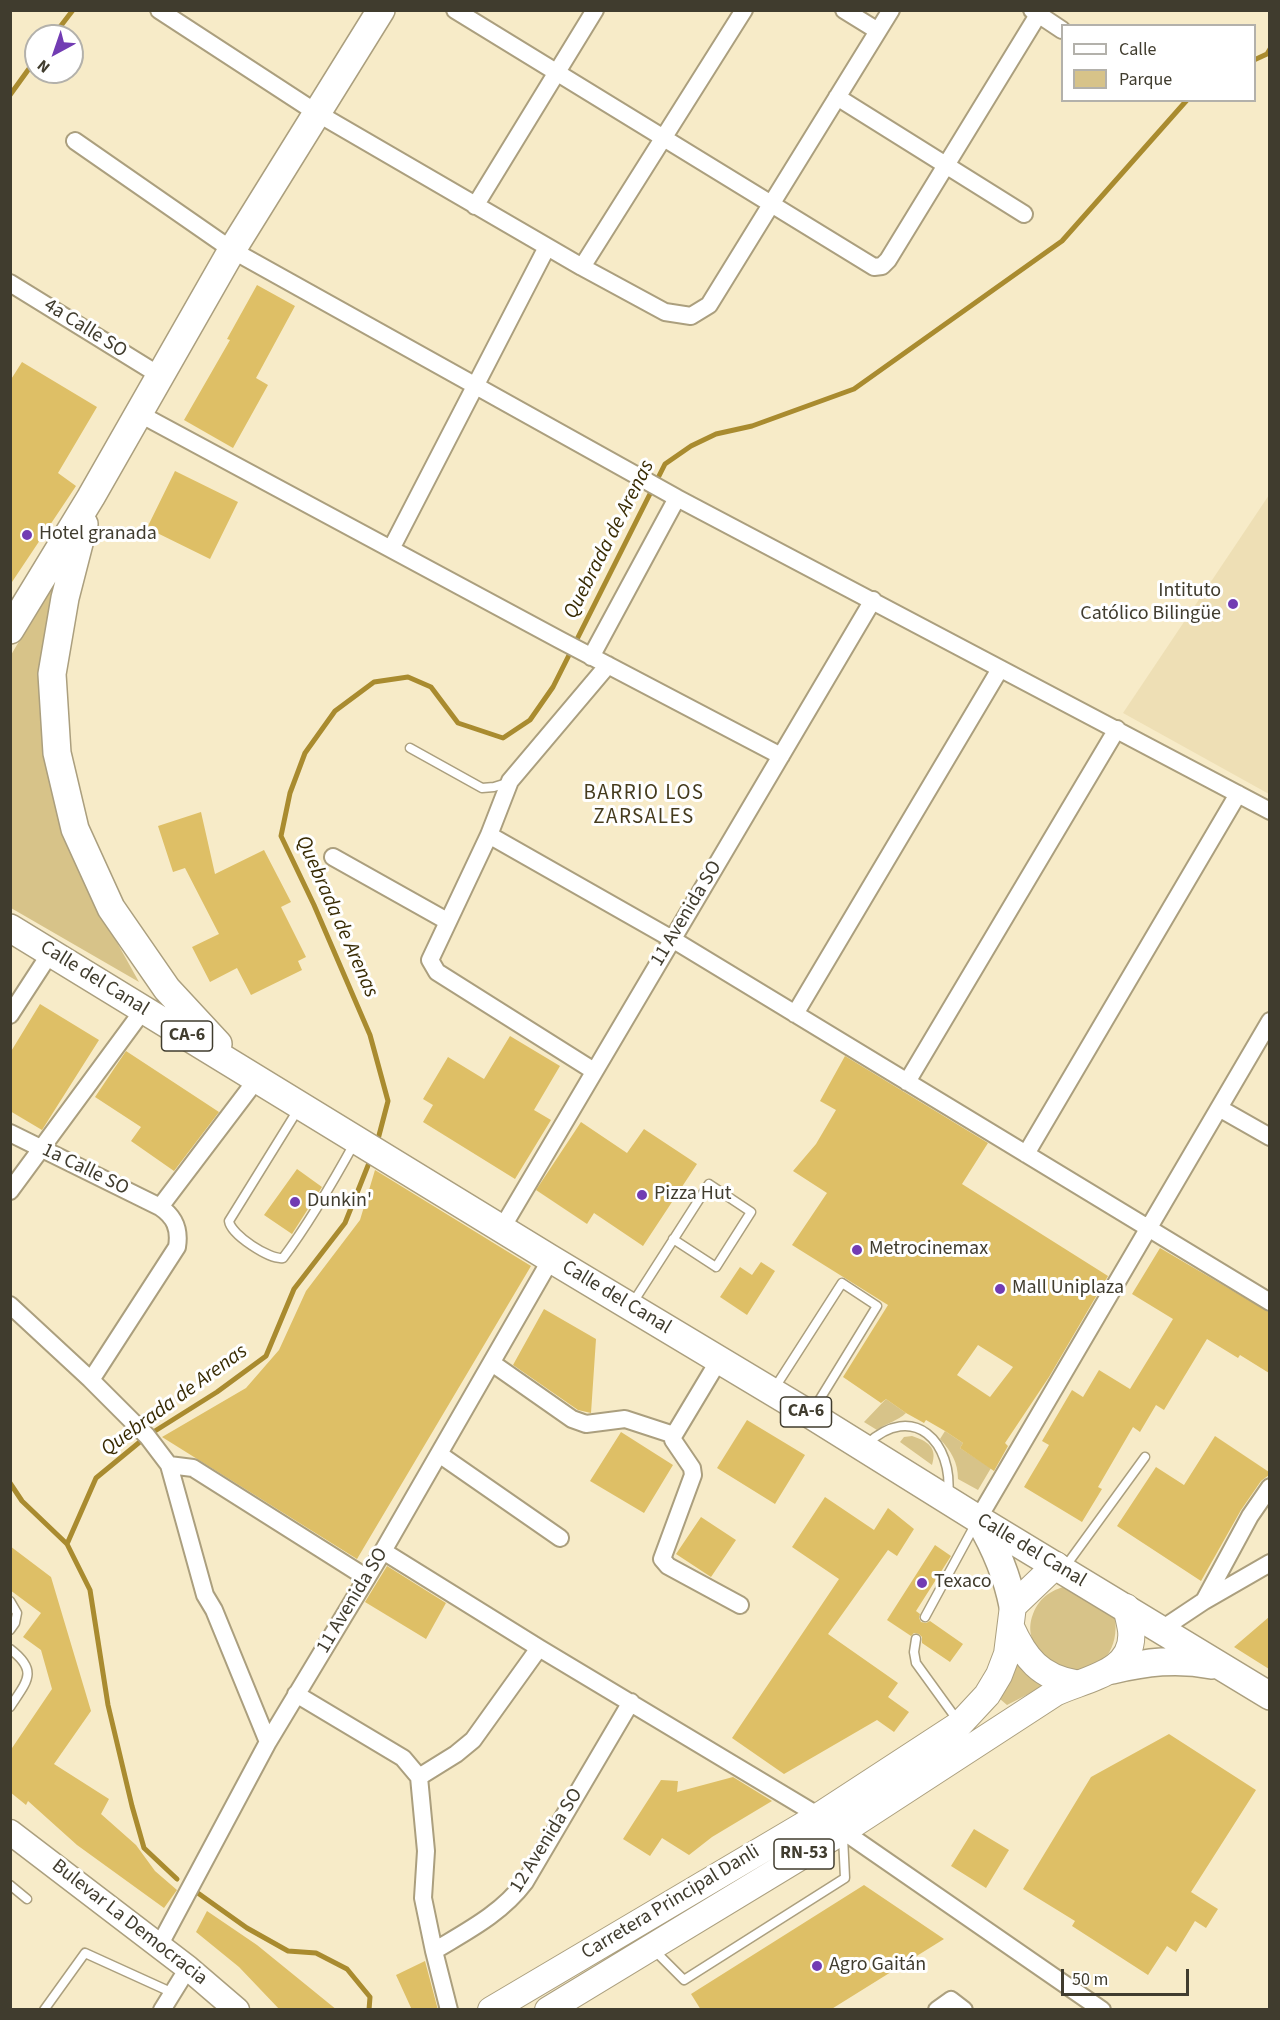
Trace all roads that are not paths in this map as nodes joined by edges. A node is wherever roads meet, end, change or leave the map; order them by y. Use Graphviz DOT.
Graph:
graph roads {
  1 [pos="159,10"];
  2 [pos="381,10"];
  3 [pos="454,10"];
  4 [pos="595,10"];
  5 [pos="744,10"];
  6 [pos="844,10"];
  7 [pos="891,10"];
  8 [pos="1038,12"];
  9 [pos="1061,29"];
  10 [pos="878,31"];
  11 [pos="557,73"];
  12 [pos="837,98"];
  13 [pos="317,113"];
  14 [pos="662,137"];
  15 [pos="75,141"];
  16 [pos="946,165"];
  17 [pos="771,205"];
  18 [pos="475,206"];
  19 [pos="1024,214"];
  20 [pos="547,247"];
  21 [pos="232,250"];
  22 [pos="582,267"];
  23 [pos="10,283"];
  24 [pos="159,375"];
  25 [pos="476,386"];
  26 [pos="138,413"];
  27 [pos="672,495"];
  28 [pos="91,497"];
  29 [pos="391,549"];
  30 [pos="873,600"];
  31 [pos="10,630"];
  32 [pos="585,653"];
  33 [pos="608,666"];
  34 [pos="1000,669"];
  35 [pos="1117,729"];
  36 [pos="410,748"];
  37 [pos="781,756"];
  38 [pos="510,781"];
  39 [pos="1238,794"];
  40 [pos="1269,810"];
  41 [pos="489,835"];
  42 [pos="333,857"];
  43 [pos="447,921"];
  44 [pos="10,927"];
  45 [pos="672,939"];
  46 [pos="51,952"];
  47 [pos="144,1009"];
  48 [pos="795,1014"];
  49 [pos="10,1015"];
  50 [pos="1269,1021"];
  51 [pos="594,1071"];
  52 [pos="249,1074"];
  53 [pos="907,1082"];
  54 [pos="301,1106"];
  55 [pos="1219,1108"];
  56 [pos="10,1133"];
  57 [pos="1269,1137"];
  58 [pos="360,1142"];
  59 [pos="41,1148"];
  60 [pos="1026,1154"];
  61 [pos="10,1191"];
  62 [pos="160,1207"];
  63 [pos="502,1228"];
  64 [pos="1148,1228"];
  65 [pos="673,1239"];
  66 [pos="551,1260"];
  67 [pos="1269,1302"];
  68 [pos="10,1305"];
  69 [pos="630,1307"];
  70 [pos="719,1360"];
  71 [pos="492,1363"];
  72 [pos="91,1380"];
  73 [pos="772,1392"];
  74 [pos="811,1415"];
  75 [pos="674,1436"];
  76 [pos="863,1447"];
  77 [pos="439,1454"];
  78 [pos="1145,1457"];
  79 [pos="169,1465"];
  80 [pos="1269,1486"];
  81 [pos="947,1500"];
  82 [pos="978,1519"];
  83 [pos="560,1538"];
  84 [pos="383,1551"];
  85 [pos="1269,1563"];
  86 [pos="1059,1568"];
  87 [pos="367,1578"];
  88 [pos="10,1601"];
  89 [pos="1204,1601"];
  90 [pos="740,1605"];
  91 [pos="1126,1607"];
  92 [pos="925,1617"];
  93 [pos="1012,1617"];
  94 [pos="1162,1629"];
  95 [pos="10,1630"];
  96 [pos="916,1639"];
  97 [pos="10,1648"];
  98 [pos="539,1648"];
  99 [pos="1222,1668"];
  100 [pos="1112,1670"];
  101 [pos="1075,1683"];
  102 [pos="296,1694"];
  103 [pos="1269,1696"];
  104 [pos="631,1702"];
  105 [pos="10,1707"];
  106 [pos="960,1724"];
  107 [pos="268,1742"];
  108 [pos="419,1777"];
  109 [pos="819,1816"];
  110 [pos="843,1831"];
  111 [pos="14,1832"];
  112 [pos="10,1886"];
  113 [pos="27,1899"];
  114 [pos="159,1946"];
  115 [pos="651,1947"];
  116 [pos="434,1951"];
  117 [pos="188,1968"];
  118 [pos="172,1993"];
  119 [pos="44,2010"];
  120 [pos="162,2010"];
  121 [pos="237,2010"];
  122 [pos="449,2010"];
  123 [pos="491,2010"];
  124 [pos="548,2010"];
  125 [pos="937,2010"];
  126 [pos="964,2010"];
  127 [pos="1102,2010"];
  1 -- 13 [label="street"];
  2 -- 13 [label="highway"];
  3 -- 11 [label="street"];
  4 -- 11 [label="street"];
  5 -- 14 [label="street"];
  6 -- 10 [label="street"];
  7 -- 10 [label="street"];
  8 -- 9 [label="street"];
  8 -- 16 [label="street"];
  10 -- 12 [label="street"];
  11 -- 14 [label="street"];
  11 -- 18 [label="street"];
  12 -- 16 [label="street"];
  12 -- 17 [label="street"];
  13 -- 18 [label="street"];
  13 -- 21 [label="highway"];
  14 -- 17 [label="street"];
  14 -- 22 [label="street"];
  15 -- 21 [label="street"];
  16 -- 17 [label="street"];
  16 -- 19 [label="street"];
  17 -- 22 [label="street"];
  18 -- 20 [label="street"];
  20 -- 22 [label="street"];
  20 -- 25 [label="street"];
  21 -- 24 [label="highway"];
  21 -- 25 [label="street"];
  23 -- 24 [label="street, 4a Calle SO"];
  24 -- 26 [label="highway"];
  25 -- 27 [label="street"];
  25 -- 29 [label="street"];
  26 -- 28 [label="highway"];
  26 -- 29 [label="street"];
  27 -- 30 [label="street"];
  27 -- 32 [label="street"];
  28 -- 31 [label="highway"];
  28 -- 52 [label="highway"];
  29 -- 32 [label="street"];
  30 -- 34 [label="street"];
  30 -- 37 [label="street, 11 Avenida SO"];
  32 -- 33 [label="street"];
  33 -- 37 [label="street"];
  33 -- 38 [label="street"];
  34 -- 35 [label="street"];
  34 -- 48 [label="street"];
  35 -- 39 [label="street"];
  35 -- 53 [label="street"];
  36 -- 38 [label="lane"];
  37 -- 45 [label="street, 11 Avenida SO"];
  38 -- 41 [label="street"];
  39 -- 40 [label="street"];
  39 -- 60 [label="street"];
  41 -- 43 [label="street"];
  41 -- 45 [label="street"];
  42 -- 43 [label="street"];
  43 -- 51 [label="street"];
  44 -- 46 [label="highway, Calle del Canal / CA-6"];
  45 -- 48 [label="street"];
  45 -- 51 [label="street, 11 Avenida SO"];
  46 -- 47 [label="highway, Calle del Canal / CA-6"];
  46 -- 49 [label="street"];
  47 -- 52 [label="highway, Calle del Canal / CA-6"];
  47 -- 59 [label="street"];
  48 -- 53 [label="street"];
  50 -- 55 [label="street"];
  51 -- 63 [label="street, 11 Avenida SO"];
  52 -- 54 [label="highway, Calle del Canal / CA-6"];
  52 -- 62 [label="street"];
  53 -- 60 [label="street"];
  54 -- 58 [label="highway, Calle del Canal / CA-6"];
  54 -- 58 [label="lane"];
  55 -- 57 [label="street"];
  55 -- 64 [label="street"];
  56 -- 59 [label="street, 1a Calle SO"];
  58 -- 63 [label="highway, Calle del Canal / CA-6"];
  59 -- 61 [label="street"];
  59 -- 62 [label="street, 1a Calle SO"];
  60 -- 64 [label="street"];
  62 -- 72 [label="street"];
  63 -- 66 [label="highway, Calle del Canal / CA-6"];
  64 -- 67 [label="street"];
  64 -- 82 [label="street"];
  65 -- 65 [label="lane"];
  65 -- 69 [label="lane"];
  66 -- 69 [label="highway, Calle del Canal / CA-6"];
  66 -- 71 [label="street, 11 Avenida SO"];
  68 -- 72 [label="street"];
  69 -- 70 [label="highway, Calle del Canal / CA-6"];
  70 -- 73 [label="highway, Calle del Canal / CA-6"];
  70 -- 75 [label="street"];
  71 -- 75 [label="street"];
  71 -- 77 [label="street, 11 Avenida SO"];
  72 -- 79 [label="street"];
  73 -- 74 [label="highway, Calle del Canal / CA-6"];
  73 -- 74 [label="lane"];
  74 -- 76 [label="highway, Calle del Canal / CA-6"];
  75 -- 90 [label="street"];
  76 -- 81 [label="highway, Calle del Canal / CA-6"];
  76 -- 81 [label="lane"];
  77 -- 83 [label="street"];
  77 -- 84 [label="street, 11 Avenida SO"];
  78 -- 86 [label="lane"];
  79 -- 87 [label="street"];
  79 -- 107 [label="street"];
  80 -- 89 [label="street"];
  81 -- 82 [label="highway, Calle del Canal / CA-6"];
  82 -- 86 [label="highway, Calle del Canal / CA-6"];
  82 -- 92 [label="lane"];
  82 -- 93 [label="highway"];
  84 -- 87 [label="street, 11 Avenida SO"];
  84 -- 98 [label="street"];
  85 -- 89 [label="street"];
  86 -- 91 [label="highway, Calle del Canal / CA-6"];
  86 -- 93 [label="main road"];
  87 -- 102 [label="street, 11 Avenida SO"];
  88 -- 95 [label="lane"];
  89 -- 94 [label="street"];
  91 -- 94 [label="highway, Calle del Canal / CA-6"];
  91 -- 100 [label="main road"];
  93 -- 101 [label="main road"];
  93 -- 106 [label="main road, Carretera Principal Danli / RN-53"];
  94 -- 99 [label="highway, Calle del Canal / CA-6"];
  96 -- 106 [label="lane"];
  97 -- 105 [label="lane"];
  98 -- 104 [label="street"];
  98 -- 108 [label="street"];
  99 -- 100 [label="highway"];
  99 -- 103 [label="highway, CA-6"];
  100 -- 101 [label="main road, Carretera Principal Danli / RN-53"];
  101 -- 110 [label="main road, Carretera Principal Danli / RN-53"];
  102 -- 107 [label="street, 11 Avenida SO"];
  102 -- 108 [label="street"];
  104 -- 109 [label="street"];
  104 -- 116 [label="street, 12 Avenida SO"];
  106 -- 109 [label="main road, Carretera Principal Danli / RN-53"];
  107 -- 114 [label="street, 11 Avenida SO"];
  108 -- 116 [label="street"];
  109 -- 123 [label="main road, Carretera Principal Danli / RN-53"];
  110 -- 115 [label="main road, Carretera Principal Danli / RN-53"];
  110 -- 115 [label="lane"];
  110 -- 127 [label="street"];
  111 -- 114 [label="main road, Bulevar La Democracia"];
  112 -- 113 [label="lane"];
  114 -- 117 [label="main road, Bulevar La Democracia"];
  115 -- 124 [label="main road, Carretera Principal Danli / RN-53"];
  116 -- 122 [label="street"];
  117 -- 118 [label="street"];
  117 -- 121 [label="main road, Bulevar La Democracia"];
  118 -- 119 [label="lane"];
  118 -- 120 [label="street"];
  125 -- 126 [label="street"];
}
